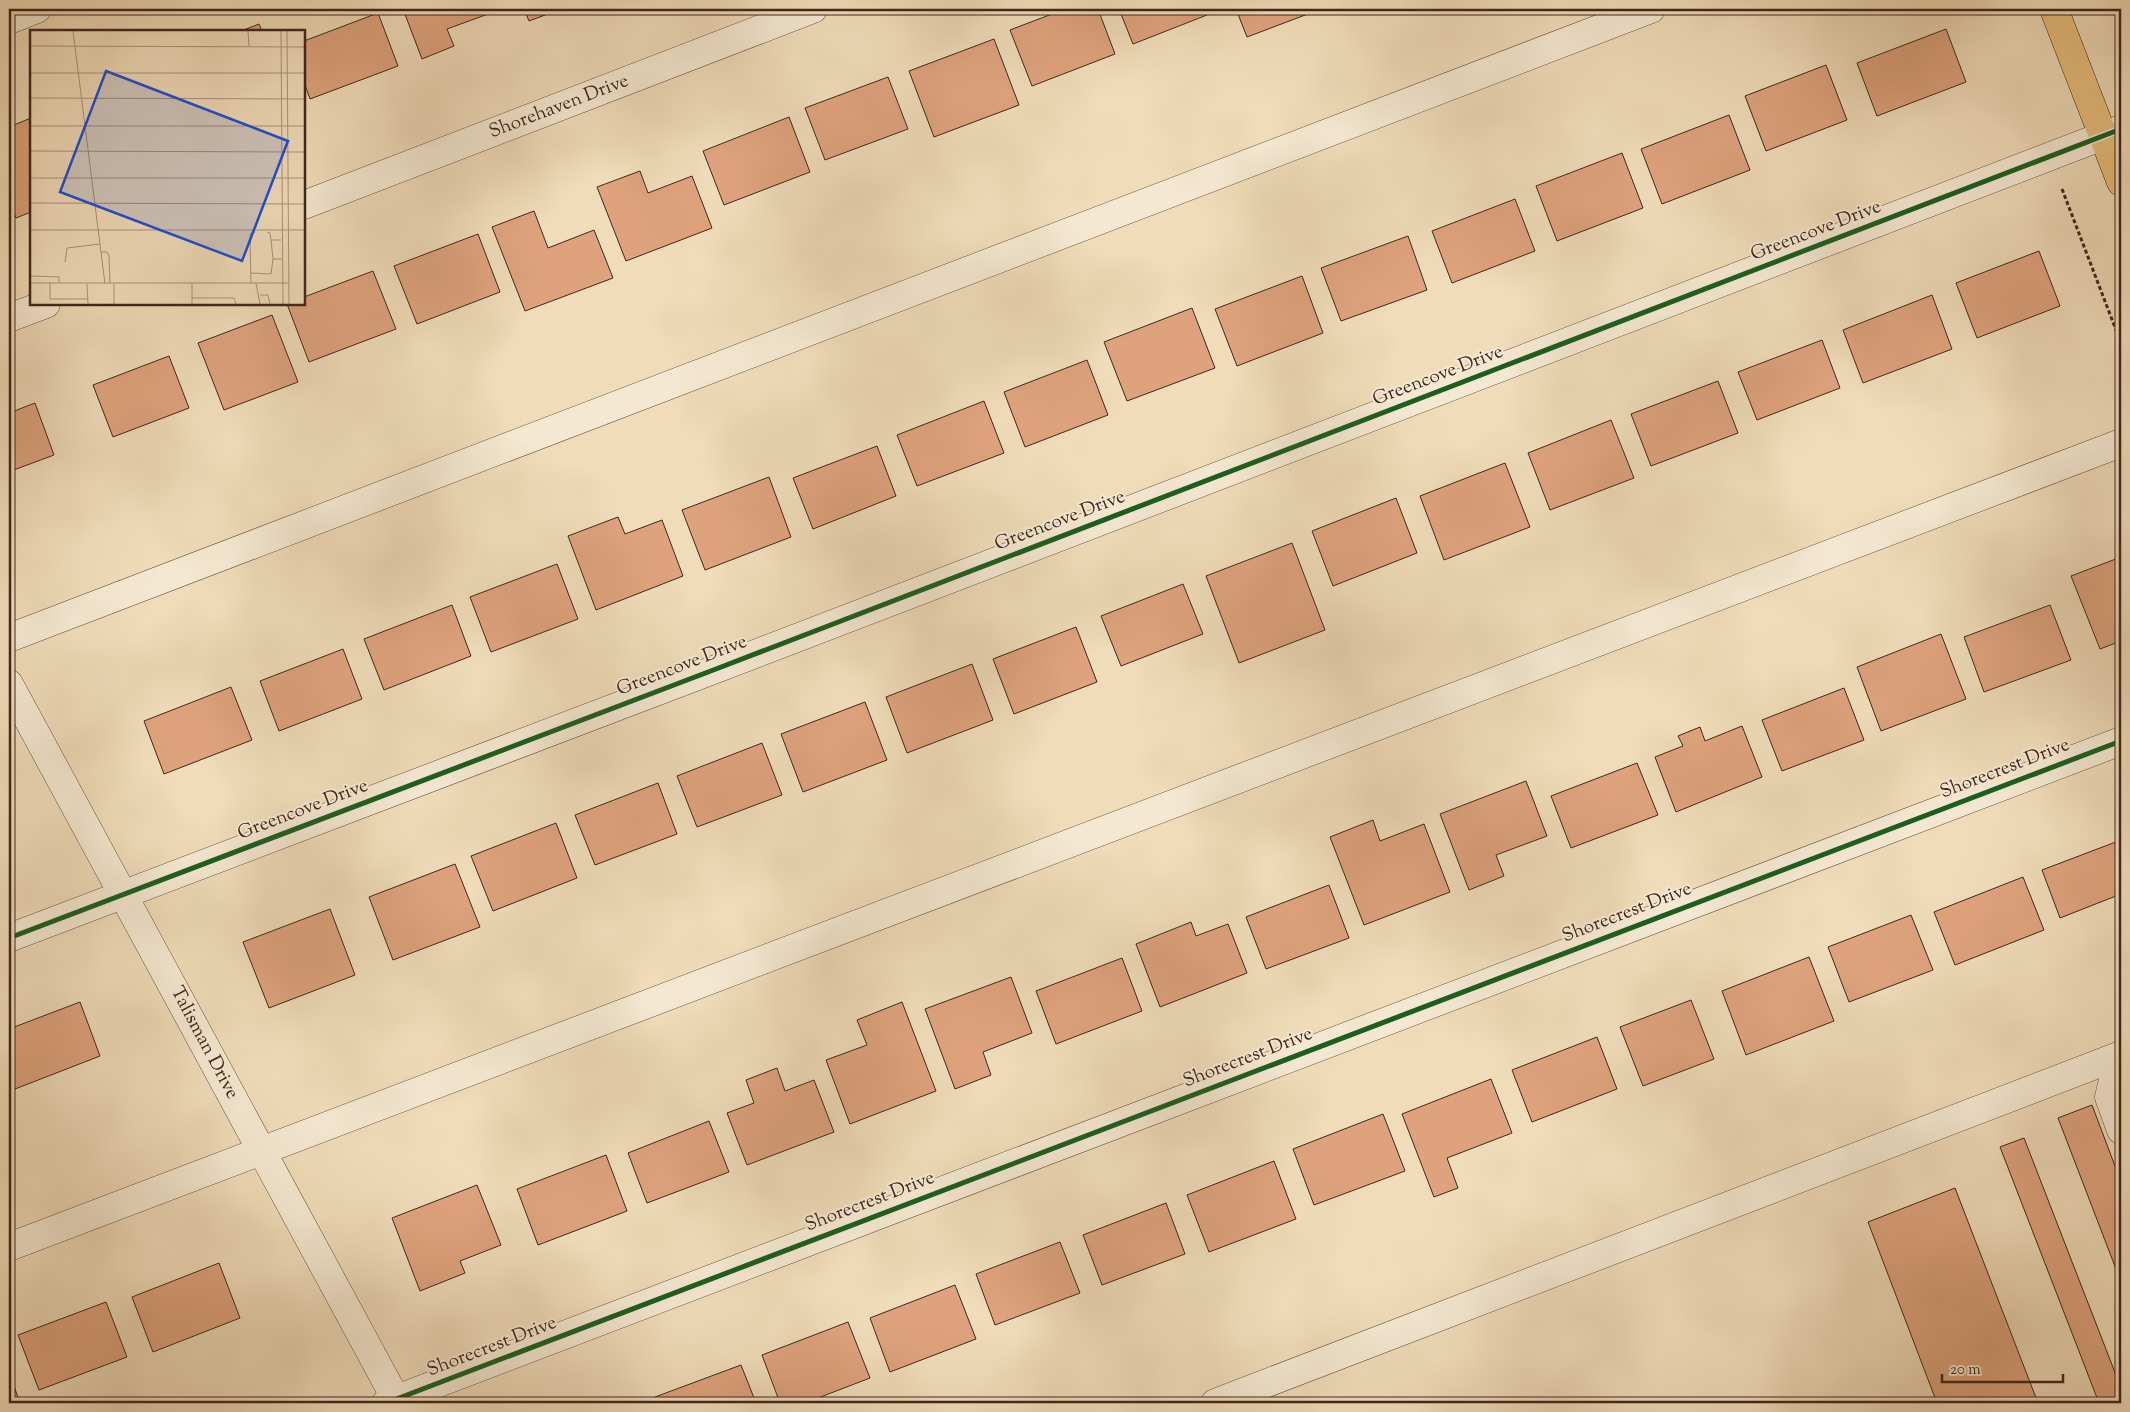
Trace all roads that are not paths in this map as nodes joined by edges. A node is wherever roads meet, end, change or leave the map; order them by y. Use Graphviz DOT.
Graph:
graph roads {
  1 [pos="37,9"];
  2 [pos="813,9"];
  3 [pos="1651,9"];
  4 [pos="2054,9"];
  5 [pos="9,20"];
  6 [pos="2113,133"];
  7 [pos="2121,182"];
  8 [pos="305,205"];
  9 [pos="43,305"];
  10 [pos="9,318"];
  11 [pos="2121,442"];
  12 [pos="9,638"];
  13 [pos="9,684"];
  14 [pos="2121,740"];
  15 [pos="123,894"];
  16 [pos="9,938"];
  17 [pos="2121,1056"];
  18 [pos="2121,1078"];
  19 [pos="2121,1130"];
  20 [pos="262,1151"];
  21 [pos="9,1248"];
  22 [pos="393,1402"];
  23 [pos="1215,1403"];
  1 -- 5 [label="street"];
  2 -- 8 [label="street, Shorehaven Drive"];
  3 -- 12 [label="street"];
  4 -- 6 [label="main road"];
  6 -- 7 [label="main road"];
  6 -- 15 [label="street, Greencove Drive"];
  9 -- 10 [label="street"];
  11 -- 20 [label="street"];
  13 -- 15 [label="street, Talisman Drive"];
  14 -- 22 [label="street, Shorecrest Drive"];
  15 -- 16 [label="street, Greencove Drive"];
  15 -- 20 [label="street, Talisman Drive"];
  17 -- 23 [label="street"];
  18 -- 19 [label="street"];
  20 -- 21 [label="street"];
  20 -- 22 [label="street, Talisman Drive"];
}
